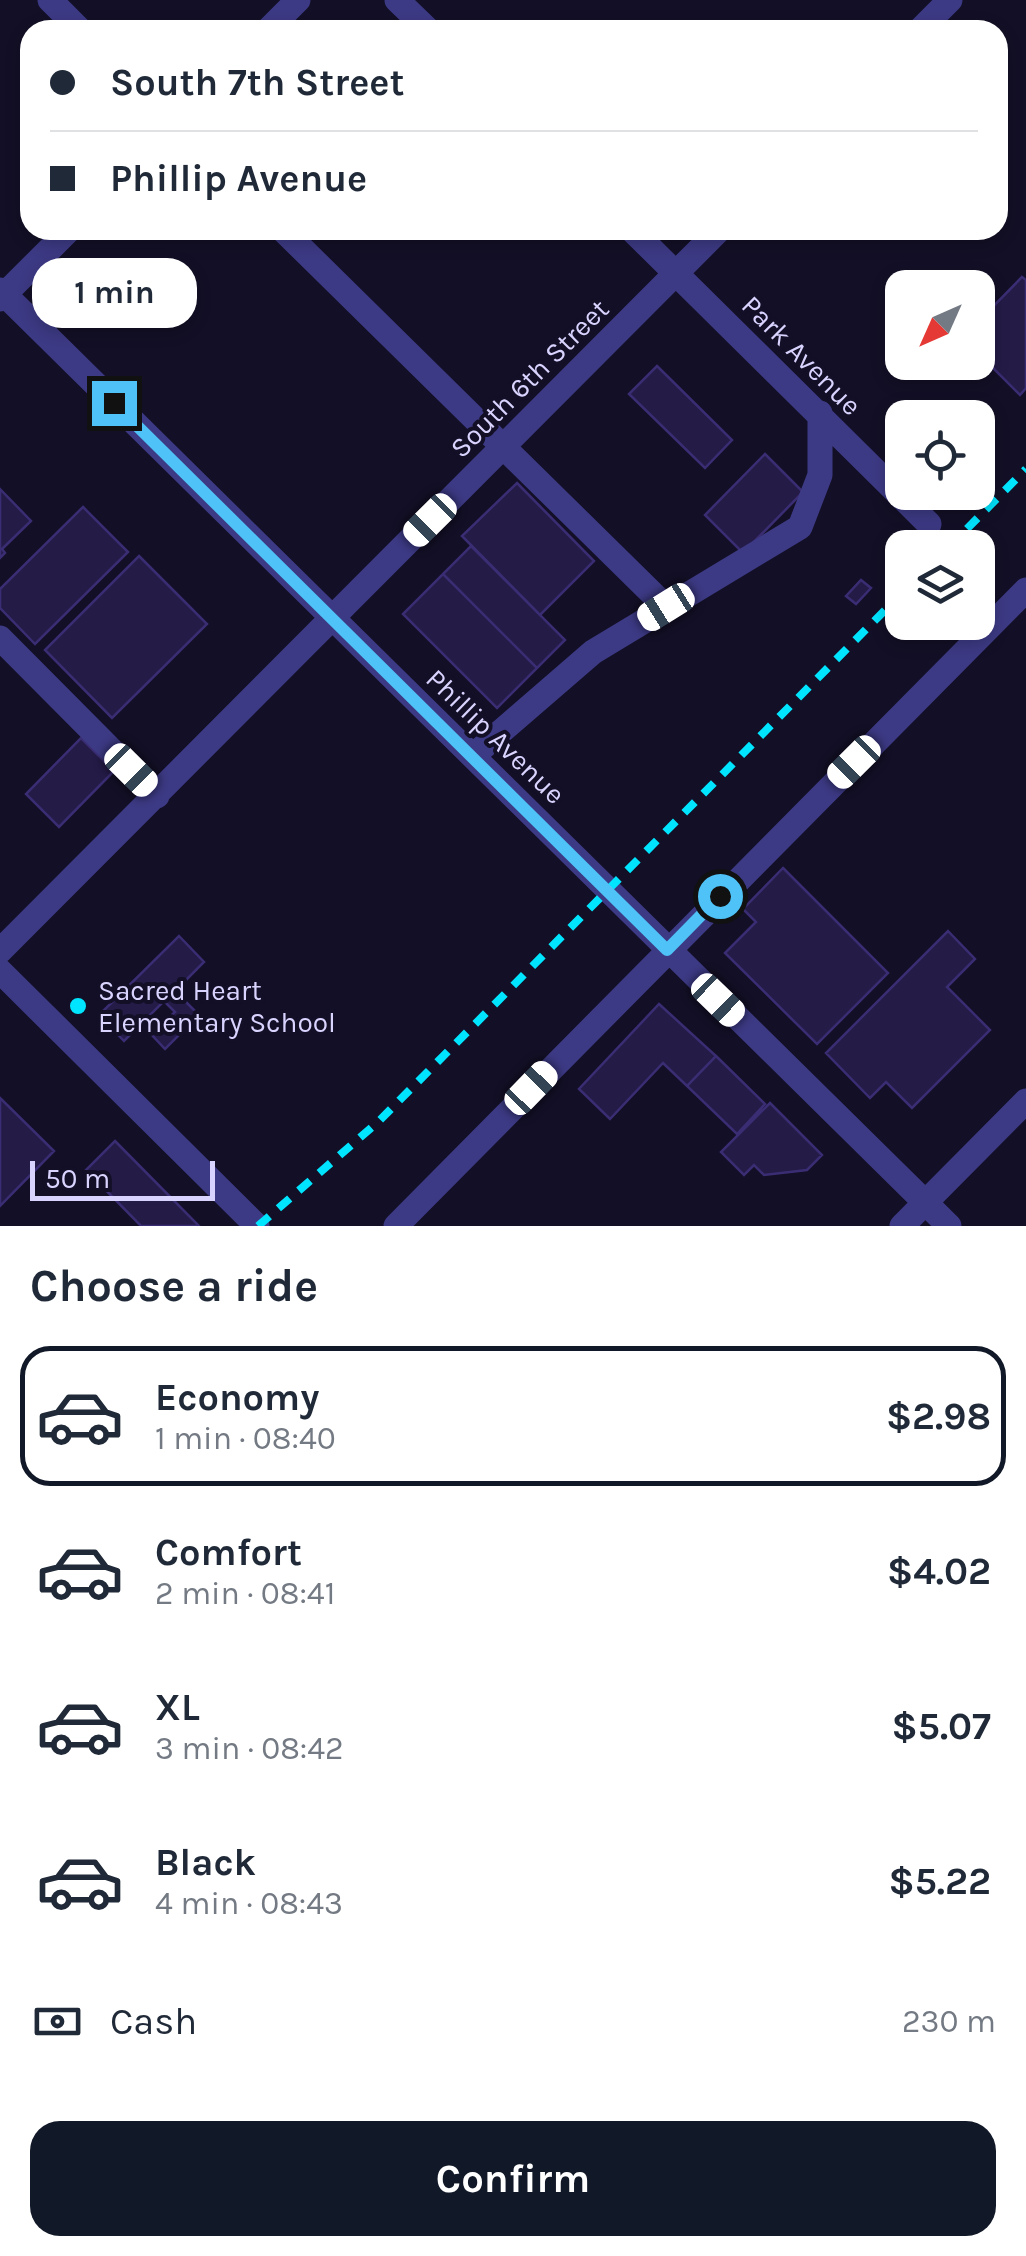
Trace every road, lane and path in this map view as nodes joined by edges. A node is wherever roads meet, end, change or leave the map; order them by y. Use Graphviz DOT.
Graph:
graph roads {
  1 [pos="50,0"];
  2 [pos="298,0"];
  3 [pos="397,0"];
  4 [pos="950,0"];
  5 [pos="70,20"];
  6 [pos="278,20"];
  7 [pos="418,20"];
  8 [pos="930,20"];
  9 [pos="59,240"];
  10 [pos="293,240"];
  11 [pos="642,240"];
  12 [pos="710,240"];
  13 [pos="676,273"];
  14 [pos="2,295"];
  15 [pos="820,414"];
  16 [pos="503,446"];
  17 [pos="929,524"];
  18 [pos="1022,602"];
  19 [pos="666,607"];
  20 [pos="333,620"];
  21 [pos="0,638"];
  22 [pos="474,755"];
  23 [pos="158,796"];
  24 [pos="667,950"];
  25 [pos="0,951"];
  26 [pos="0,972"];
  27 [pos="1026,1101"];
  28 [pos="925,1202"];
  29 [pos="257,1226"];
  30 [pos="396,1226"];
  31 [pos="902,1226"];
  32 [pos="949,1226"];
  1 -- 5 [label="street"];
  2 -- 6 [label="street"];
  3 -- 7 [label="street"];
  4 -- 8 [label="street"];
  9 -- 14 [label="street"];
  10 -- 16 [label="street"];
  11 -- 13 [label="street, Park Avenue"];
  12 -- 13 [label="street, South 6th Street"];
  13 -- 15 [label="street, Park Avenue"];
  13 -- 16 [label="street, South 6th Street"];
  14 -- 20 [label="street, Phillip Avenue"];
  15 -- 17 [label="street, Park Avenue"];
  15 -- 19 [label="street"];
  16 -- 19 [label="street"];
  16 -- 20 [label="street, South 6th Street"];
  18 -- 24 [label="street"];
  19 -- 22 [label="street"];
  20 -- 22 [label="street, Phillip Avenue"];
  20 -- 23 [label="street, South 6th Street"];
  21 -- 23 [label="street"];
  22 -- 24 [label="street, Phillip Avenue"];
  23 -- 25 [label="street, South 6th Street"];
  24 -- 28 [label="street, Phillip Avenue"];
  24 -- 30 [label="street"];
  26 -- 29 [label="street"];
  27 -- 28 [label="street"];
  28 -- 31 [label="street"];
  28 -- 32 [label="street, Phillip Avenue"];
}
